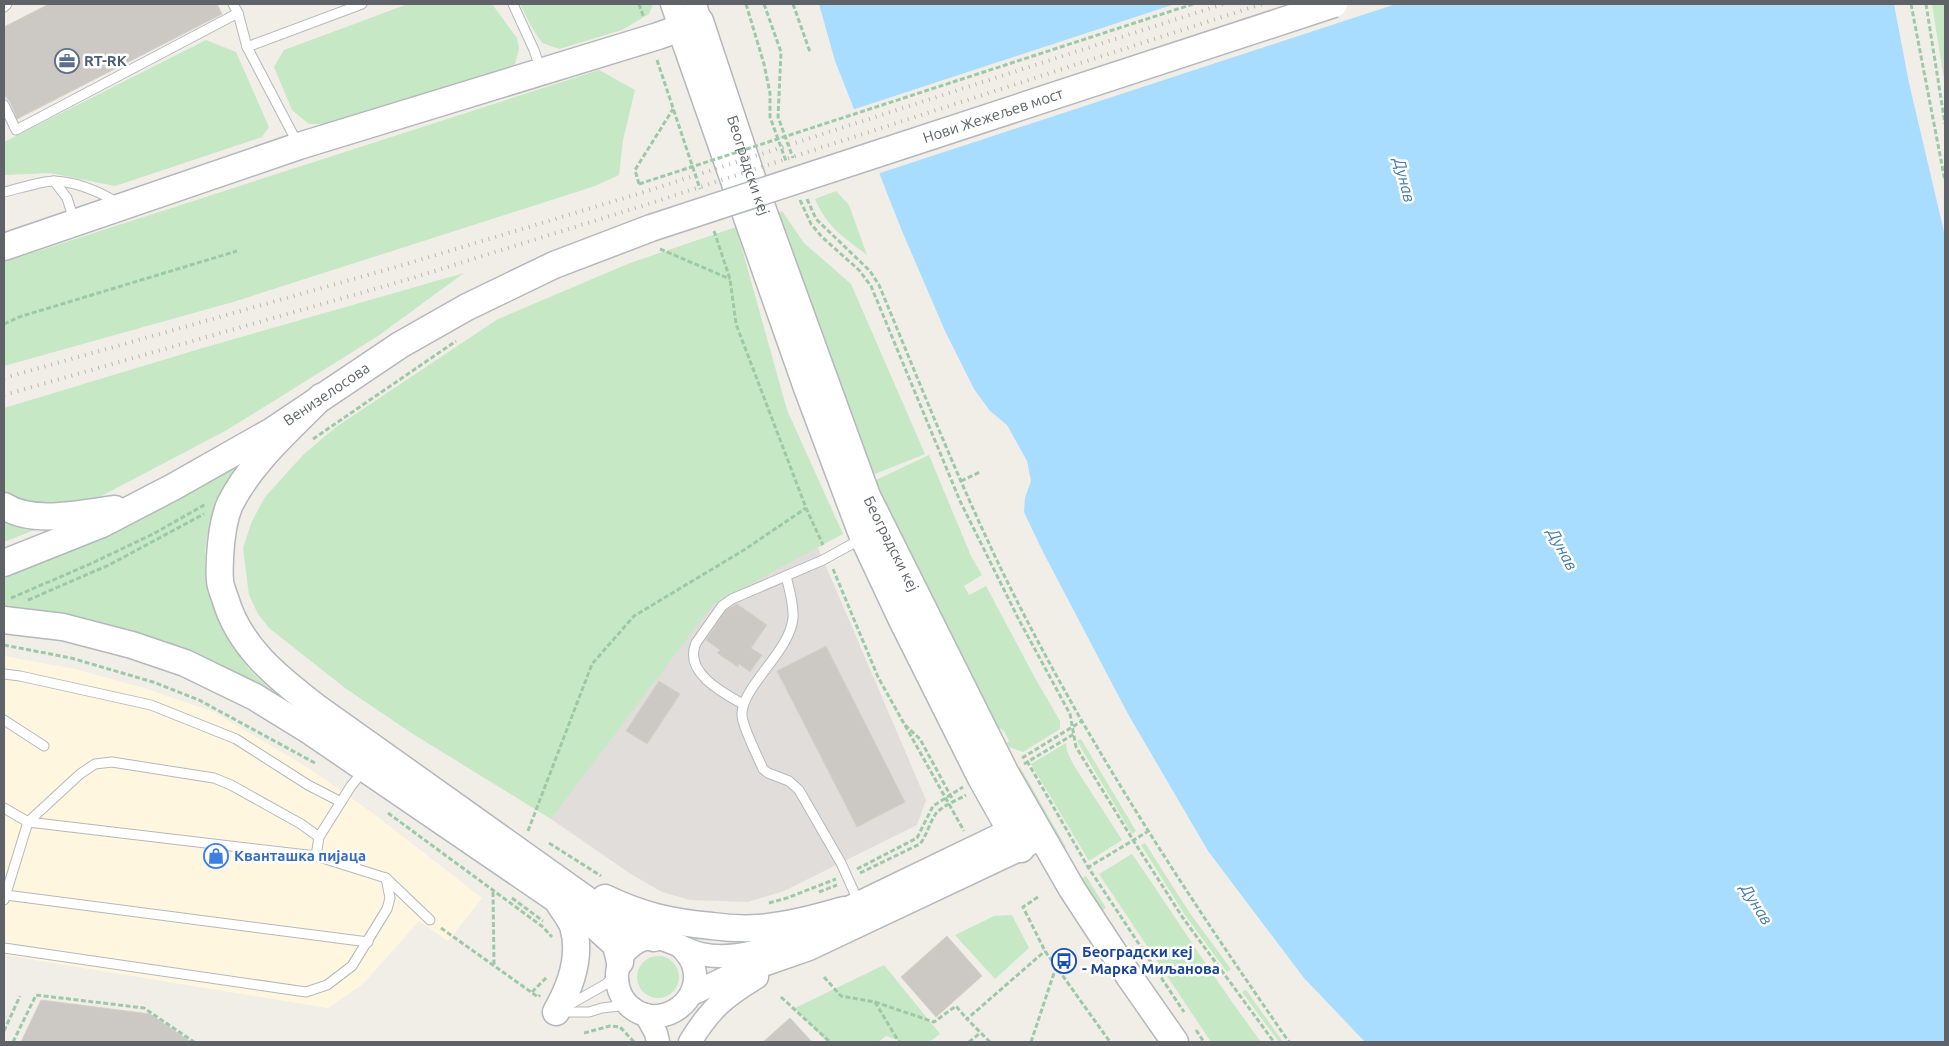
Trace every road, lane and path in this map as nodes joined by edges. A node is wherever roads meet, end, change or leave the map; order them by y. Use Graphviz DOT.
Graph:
graph roads {
  1 [pos="7,4"];
  2 [pos="233,4"];
  3 [pos="362,4"];
  4 [pos="513,4"];
  5 [pos="746,4"];
  6 [pos="764,4"];
  7 [pos="793,4"];
  8 [pos="1193,4"];
  9 [pos="1334,4"];
  10 [pos="1911,4"];
  11 [pos="1926,4"];
  12 [pos="4,7"];
  13 [pos="238,13"];
  14 [pos="687,14"];
  15 [pos="247,47"];
  16 [pos="810,52"];
  17 [pos="655,53"];
  18 [pos="541,72"];
  19 [pos="4,105"];
  20 [pos="673,109"];
  21 [pos="1945,124"];
  22 [pos="299,146"];
  23 [pos="794,163"];
  24 [pos="788,168"];
  25 [pos="1945,180"];
  26 [pos="54,181"];
  27 [pos="804,190"];
  28 [pos="4,192"];
  29 [pos="702,194"];
  30 [pos="797,194"];
  31 [pos="123,207"];
  32 [pos="75,223"];
  33 [pos="711,223"];
  34 [pos="654,238"];
  35 [pos="4,247"];
  36 [pos="237,251"];
  37 [pos="730,279"];
  38 [pos="4,324"];
  39 [pos="463,336"];
  40 [pos="321,397"];
  41 [pos="310,441"];
  42 [pos="980,472"];
  43 [pos="961,481"];
  44 [pos="4,506"];
  45 [pos="135,507"];
  46 [pos="221,508"];
  47 [pos="806,508"];
  48 [pos="864,537"];
  49 [pos="828,557"];
  50 [pos="4,563"];
  51 [pos="786,576"];
  52 [pos="4,601"];
  53 [pos="13,611"];
  54 [pos="4,674"];
  55 [pos="744,704"];
  56 [pos="4,720"];
  57 [pos="1082,721"];
  58 [pos="904,723"];
  59 [pos="1073,727"];
  60 [pos="1074,734"];
  61 [pos="44,746"];
  62 [pos="1024,757"];
  63 [pos="1020,759"];
  64 [pos="1027,762"];
  65 [pos="1018,767"];
  66 [pos="365,769"];
  67 [pos="970,783"];
  68 [pos="950,794"];
  69 [pos="968,794"];
  70 [pos="944,798"];
  71 [pos="341,802"];
  72 [pos="954,802"];
  73 [pos="948,805"];
  74 [pos="4,808"];
  75 [pos="28,822"];
  76 [pos="520,826"];
  77 [pos="1037,828"];
  78 [pos="528,831"];
  79 [pos="1147,832"];
  80 [pos="536,835"];
  81 [pos="319,837"];
  82 [pos="968,838"];
  83 [pos="1016,839"];
  84 [pos="1133,840"];
  85 [pos="539,851"];
  86 [pos="316,856"];
  87 [pos="1088,867"];
  88 [pos="1082,870"];
  89 [pos="848,877"];
  90 [pos="386,878"];
  91 [pos="604,878"];
  92 [pos="493,892"];
  93 [pos="814,894"];
  94 [pos="5,897"];
  95 [pos="1038,897"];
  96 [pos="556,898"];
  97 [pos="762,904"];
  98 [pos="852,906"];
  99 [pos="430,920"];
  100 [pos="654,938"];
  101 [pos="368,942"];
  102 [pos="680,946"];
  103 [pos="4,948"];
  104 [pos="1045,952"];
  105 [pos="788,958"];
  106 [pos="494,965"];
  107 [pos="1056,967"];
  108 [pos="618,968"];
  109 [pos="824,977"];
  110 [pos="20,996"];
  111 [pos="781,997"];
  112 [pos="688,998"];
  113 [pos="874,1002"];
  114 [pos="547,1004"];
  115 [pos="637,1010"];
  116 [pos="1188,1018"];
  117 [pos="967,1019"];
  118 [pos="612,1021"];
  119 [pos="607,1022"];
  120 [pos="4,1031"];
  121 [pos="980,1032"];
  122 [pos="584,1033"];
  123 [pos="1184,1034"];
  124 [pos="13,1042"];
  125 [pos="194,1042"];
  126 [pos="634,1042"];
  127 [pos="658,1042"];
  128 [pos="676,1042"];
  129 [pos="690,1042"];
  130 [pos="830,1042"];
  131 [pos="899,1042"];
  132 [pos="969,1042"];
  133 [pos="990,1042"];
  134 [pos="1031,1042"];
  135 [pos="1110,1042"];
  136 [pos="1204,1042"];
  137 [pos="1274,1042"];
  138 [pos="1289,1042"];
  1 -- 12 [label="lane"];
  2 -- 13 [label="lane"];
  3 -- 15 [label="lane"];
  4 -- 18 [label="lane"];
  5 -- 24 [label="path"];
  6 -- 23 [label="path"];
  7 -- 16 [label="path"];
  8 -- 20 [label="path, bridge"];
  9 -- 34 [label="main road, Нови Жежељев мост, bridge"];
  10 -- 25 [label="path"];
  11 -- 21 [label="path"];
  13 -- 15 [label="lane"];
  13 -- 19 [label="lane"];
  14 -- 18 [label="main road"];
  14 -- 48 [label="main road, Београдски кеј"];
  14 -- 77 [label="main road, Београдски кеј"];
  15 -- 22 [label="lane"];
  17 -- 20 [label="path"];
  18 -- 22 [label="main road"];
  20 -- 29 [label="path"];
  22 -- 31 [label="main road"];
  26 -- 28 [label="lane"];
  26 -- 31 [label="lane"];
  26 -- 32 [label="lane"];
  27 -- 43 [label="path"];
  30 -- 59 [label="path"];
  31 -- 32 [label="main road"];
  32 -- 35 [label="main road"];
  33 -- 37 [label="path"];
  34 -- 37 [label="path"];
  34 -- 40 [label="main road, Венизелосова"];
  36 -- 38 [label="path"];
  37 -- 47 [label="path"];
  39 -- 41 [label="path"];
  40 -- 45 [label="main road, Венизелосова"];
  40 -- 46 [label="main road"];
  42 -- 43 [label="path"];
  43 -- 57 [label="path"];
  44 -- 45 [label="main road"];
  45 -- 50 [label="main road, Венизелосова"];
  46 -- 52 [label="path"];
  46 -- 53 [label="path"];
  46 -- 85 [label="main road"];
  47 -- 49 [label="path"];
  47 -- 78 [label="path"];
  48 -- 49 [label="lane"];
  48 -- 83 [label="main road, Београдски кеј"];
  49 -- 51 [label="lane"];
  49 -- 58 [label="path"];
  51 -- 55 [label="lane"];
  51 -- 55 [label="lane"];
  53 -- 66 [label="main road"];
  54 -- 71 [label="lane"];
  55 -- 89 [label="lane"];
  56 -- 61 [label="lane"];
  57 -- 59 [label="path"];
  57 -- 79 [label="path"];
  58 -- 68 [label="path"];
  58 -- 70 [label="path"];
  59 -- 60 [label="path"];
  59 -- 62 [label="path"];
  60 -- 64 [label="path"];
  60 -- 84 [label="path"];
  62 -- 63 [label="path"];
  62 -- 64 [label="path"];
  64 -- 65 [label="path"];
  64 -- 87 [label="path"];
  66 -- 71 [label="lane"];
  66 -- 96 [label="main road"];
  67 -- 68 [label="path"];
  68 -- 70 [label="path"];
  68 -- 72 [label="path"];
  69 -- 72 [label="path"];
  70 -- 73 [label="path"];
  70 -- 89 [label="path"];
  71 -- 81 [label="lane"];
  72 -- 73 [label="path"];
  73 -- 82 [label="path"];
  73 -- 89 [label="path"];
  74 -- 75 [label="lane"];
  75 -- 81 [label="lane"];
  75 -- 86 [label="lane"];
  75 -- 94 [label="lane"];
  76 -- 78 [label="path"];
  77 -- 83 [label="street"];
  77 -- 123 [label="main road, Београдски кеј"];
  78 -- 80 [label="path"];
  79 -- 84 [label="path"];
  79 -- 138 [label="path"];
  81 -- 86 [label="lane"];
  83 -- 98 [label="street"];
  83 -- 105 [label="street"];
  84 -- 87 [label="path"];
  84 -- 137 [label="path"];
  85 -- 91 [label="path"];
  85 -- 98 [label="main road"];
  85 -- 100 [label="main road"];
  86 -- 90 [label="lane"];
  87 -- 88 [label="path"];
  87 -- 116 [label="path"];
  89 -- 93 [label="path"];
  89 -- 97 [label="path"];
  89 -- 98 [label="lane"];
  90 -- 99 [label="lane"];
  90 -- 101 [label="lane"];
  92 -- 106 [label="path"];
  94 -- 101 [label="lane"];
  95 -- 104 [label="path"];
  96 -- 108 [label="main road"];
  96 -- 114 [label="main road"];
  98 -- 102 [label="street"];
  99 -- 106 [label="path"];
  100 -- 102 [label="street"];
  100 -- 108 [label="street"];
  101 -- 103 [label="lane"];
  102 -- 112 [label="street"];
  104 -- 107 [label="path"];
  104 -- 117 [label="path"];
  105 -- 112 [label="street"];
  105 -- 129 [label="street"];
  106 -- 114 [label="path"];
  107 -- 134 [label="path"];
  107 -- 135 [label="path"];
  108 -- 114 [label="lane"];
  108 -- 115 [label="street"];
  109 -- 113 [label="path"];
  110 -- 120 [label="path"];
  111 -- 130 [label="path"];
  112 -- 115 [label="street"];
  112 -- 128 [label="street"];
  113 -- 117 [label="path"];
  113 -- 131 [label="path"];
  114 -- 115 [label="lane"];
  115 -- 127 [label="street"];
  117 -- 121 [label="path"];
  118 -- 119 [label="path"];
  121 -- 132 [label="path"];
  121 -- 133 [label="path"];
  122 -- 126 [label="path"];
  123 -- 136 [label="path"];
  124 -- 125 [label="path"];
}
